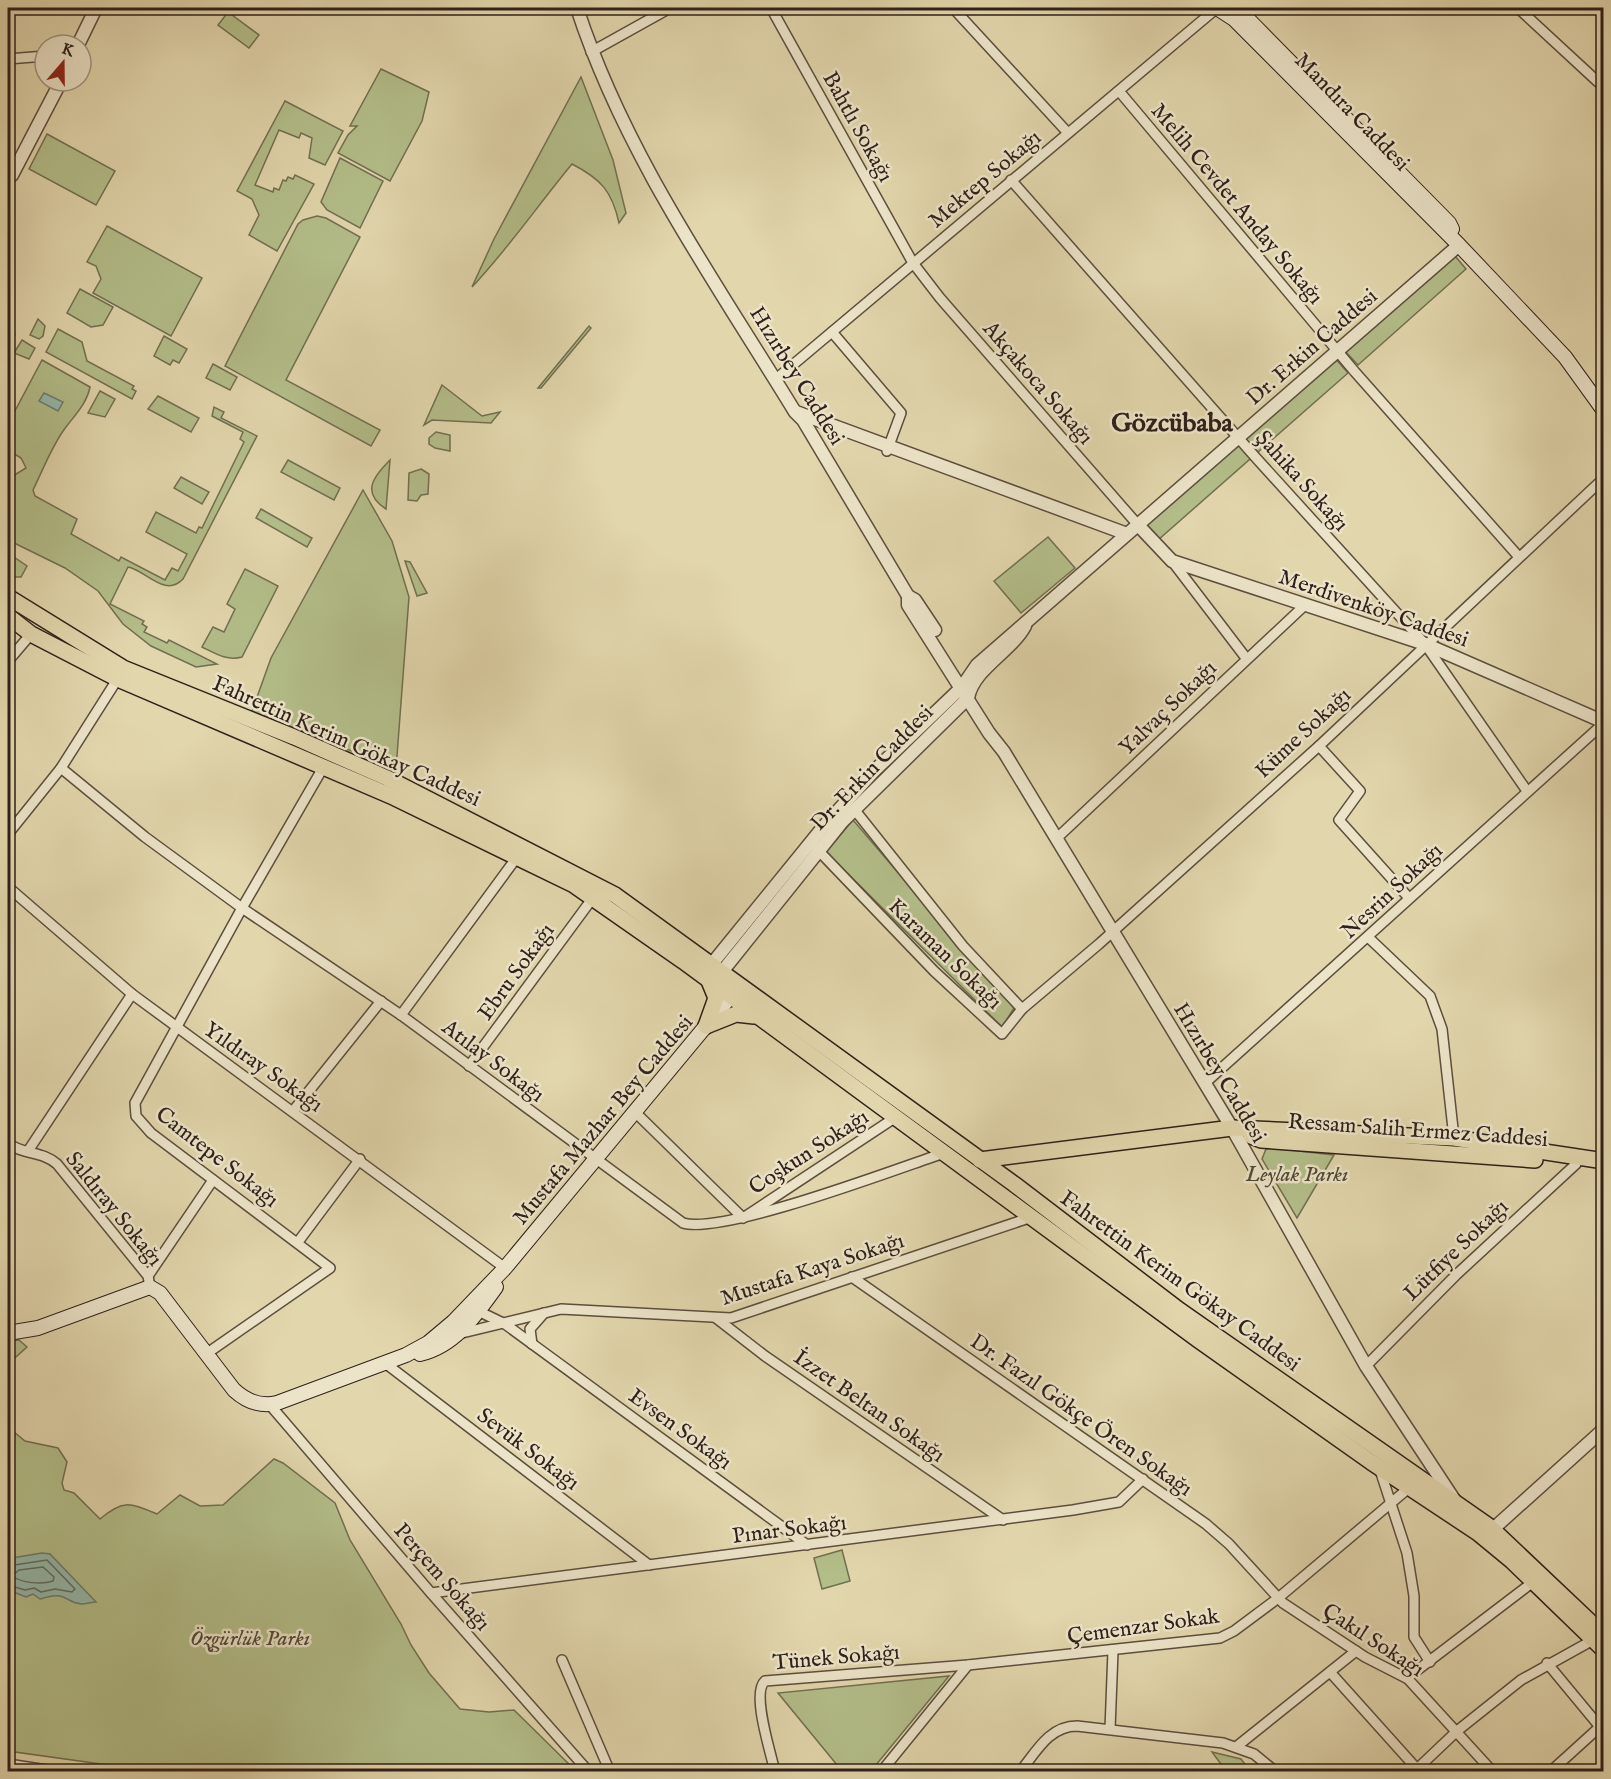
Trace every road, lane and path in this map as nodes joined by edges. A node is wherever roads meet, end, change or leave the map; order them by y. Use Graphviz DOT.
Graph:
graph roads {
  1 [pos="96,8"];
  2 [pos="577,8"];
  3 [pos="670,8"];
  4 [pos="771,8"];
  5 [pos="953,8"];
  6 [pos="1217,8"];
  7 [pos="1518,8"];
  8 [pos="1238,12"];
  9 [pos="84,33"];
  10 [pos="591,52"];
  11 [pos="33,57"];
  12 [pos="8,59"];
  13 [pos="1598,82"];
  14 [pos="1119,91"];
  15 [pos="54,93"];
  16 [pos="1068,133"];
  17 [pos="9,174"];
  18 [pos="1011,180"];
  19 [pos="1459,245"];
  20 [pos="913,263"];
  21 [pos="832,332"];
  22 [pos="1337,351"];
  23 [pos="776,379"];
  24 [pos="1604,411"];
  25 [pos="799,416"];
  26 [pos="1238,437"];
  27 [pos="888,448"];
  28 [pos="1604,478"];
  29 [pos="1138,525"];
  30 [pos="1124,537"];
  31 [pos="1519,556"];
  32 [pos="1172,561"];
  33 [pos="8,597"];
  34 [pos="1305,604"];
  35 [pos="8,616"];
  36 [pos="31,634"];
  37 [pos="1425,644"];
  38 [pos="1246,658"];
  39 [pos="8,661"];
  40 [pos="121,674"];
  41 [pos="966,687"];
  42 [pos="1604,722"];
  43 [pos="1319,746"];
  44 [pos="1004,752"];
  45 [pos="324,766"];
  46 [pos="61,768"];
  47 [pos="1527,791"];
  48 [pos="854,809"];
  49 [pos="8,834"];
  50 [pos="1057,838"];
  51 [pos="815,847"];
  52 [pos="517,857"];
  53 [pos="8,887"];
  54 [pos="1409,898"];
  55 [pos="592,899"];
  56 [pos="242,908"];
  57 [pos="1112,933"];
  58 [pos="1369,938"];
  59 [pos="710,973"];
  60 [pos="132,994"];
  61 [pos="730,997"];
  62 [pos="381,1001"];
  63 [pos="1022,1009"];
  64 [pos="401,1015"];
  65 [pos="757,1017"];
  66 [pos="706,1026"];
  67 [pos="175,1027"];
  68 [pos="469,1066"];
  69 [pos="1204,1084"];
  70 [pos="293,1111"];
  71 [pos="635,1112"];
  72 [pos="896,1117"];
  73 [pos="1232,1128"];
  74 [pos="1454,1138"];
  75 [pos="8,1146"];
  76 [pos="28,1151"];
  77 [pos="1036,1152"];
  78 [pos="944,1153"];
  79 [pos="360,1159"];
  80 [pos="595,1160"];
  81 [pos="980,1160"];
  82 [pos="1575,1161"];
  83 [pos="1604,1161"];
  84 [pos="1604,1168"];
  85 [pos="999,1173"];
  86 [pos="213,1180"];
  87 [pos="1004,1196"];
  88 [pos="1032,1217"];
  89 [pos="743,1218"];
  90 [pos="298,1242"];
  91 [pos="505,1268"];
  92 [pos="852,1277"];
  93 [pos="149,1282"];
  94 [pos="478,1310"];
  95 [pos="549,1311"];
  96 [pos="464,1312"];
  97 [pos="717,1318"];
  98 [pos="505,1324"];
  99 [pos="8,1333"];
  100 [pos="458,1334"];
  101 [pos="531,1344"];
  102 [pos="206,1354"];
  103 [pos="406,1355"];
  104 [pos="385,1363"];
  105 [pos="1366,1366"];
  106 [pos="270,1405"];
  107 [pos="1604,1429"];
  108 [pos="1371,1462"];
  109 [pos="1143,1479"];
  110 [pos="1410,1487"];
  111 [pos="1391,1502"];
  112 [pos="1457,1505"];
  113 [pos="1004,1520"];
  114 [pos="1492,1529"];
  115 [pos="807,1545"];
  116 [pos="1497,1548"];
  117 [pos="649,1565"];
  118 [pos="1533,1582"];
  119 [pos="431,1593"];
  120 [pos="1277,1599"];
  121 [pos="1600,1641"];
  122 [pos="1113,1651"];
  123 [pos="1356,1651"];
  124 [pos="562,1660"];
  125 [pos="1430,1662"];
  126 [pos="1547,1664"];
  127 [pos="968,1665"];
  128 [pos="1330,1672"];
  129 [pos="1407,1678"];
  130 [pos="1602,1725"];
  131 [pos="1110,1729"];
  132 [pos="1457,1731"];
  133 [pos="1236,1747"];
  134 [pos="8,1764"];
  135 [pos="1273,1771"];
  136 [pos="60,1772"];
  137 [pos="589,1772"];
  138 [pos="610,1772"];
  139 [pos="775,1772"];
  140 [pos="881,1772"];
  141 [pos="1020,1772"];
  142 [pos="1493,1772"];
  143 [pos="1550,1772"];
  1 -- 9 [label="street"];
  2 -- 10 [label="street, Hızırbey Caddesi"];
  3 -- 10 [label="street"];
  4 -- 20 [label="street, Bahtlı Sokağı"];
  5 -- 16 [label="street"];
  6 -- 8 [label="main road, Mandıra Caddesi"];
  6 -- 14 [label="street, Mektep Sokağı"];
  7 -- 13 [label="street"];
  8 -- 19 [label="main road, Mandıra Caddesi"];
  10 -- 23 [label="street, Hızırbey Caddesi"];
  11 -- 12 [label="street"];
  14 -- 16 [label="street, Mektep Sokağı"];
  14 -- 22 [label="street, Melih Cevdet Anday Sokağı"];
  15 -- 17 [label="street"];
  16 -- 18 [label="street, Mektep Sokağı"];
  18 -- 20 [label="street, Mektep Sokağı"];
  18 -- 26 [label="street, Şahika Sokağı"];
  19 -- 22 [label="street, Dr. Erkin Caddesi"];
  19 -- 24 [label="main road, Mandıra Caddesi"];
  20 -- 21 [label="street, Mektep Sokağı"];
  20 -- 29 [label="street, Akçakoca Sokağı"];
  21 -- 23 [label="street, Mektep Sokağı"];
  21 -- 27 [label="street"];
  22 -- 26 [label="street, Dr. Erkin Caddesi"];
  22 -- 31 [label="street, Melih Cevdet Anday Sokağı"];
  23 -- 25 [label="street, Hızırbey Caddesi"];
  25 -- 27 [label="street"];
  25 -- 41 [label="street, Hızırbey Caddesi"];
  26 -- 29 [label="street, Dr. Erkin Caddesi"];
  26 -- 37 [label="street, Şahika Sokağı"];
  27 -- 30 [label="street"];
  28 -- 31 [label="street, Küme Sokağı"];
  29 -- 30 [label="street, Dr. Erkin Caddesi"];
  29 -- 32 [label="street, Merdivenköy Caddesi"];
  30 -- 41 [label="street, Dr. Erkin Caddesi"];
  31 -- 37 [label="street, Küme Sokağı"];
  32 -- 34 [label="street, Merdivenköy Caddesi"];
  32 -- 38 [label="street"];
  33 -- 40 [label="main road, Fahrettin Kerim Gökay Caddesi"];
  34 -- 37 [label="street, Merdivenköy Caddesi"];
  34 -- 38 [label="street, Yalvaç Sokağı"];
  35 -- 36 [label="main road, Fahrettin Kerim Gökay Caddesi"];
  36 -- 39 [label="street"];
  36 -- 40 [label="main road, Fahrettin Kerim Gökay Caddesi"];
  37 -- 42 [label="street, Merdivenköy Caddesi"];
  37 -- 43 [label="street, Küme Sokağı"];
  37 -- 47 [label="street, Şahika Sokağı"];
  38 -- 50 [label="street, Yalvaç Sokağı"];
  40 -- 45 [label="main road, Fahrettin Kerim Gökay Caddesi"];
  40 -- 46 [label="street"];
  40 -- 59 [label="main road, Fahrettin Kerim Gökay Caddesi"];
  41 -- 44 [label="street, Hızırbey Caddesi"];
  41 -- 44 [label="street, Hızırbey Caddesi"];
  41 -- 48 [label="street, Dr. Erkin Caddesi"];
  41 -- 51 [label="street, Dr. Erkin Caddesi"];
  42 -- 47 [label="street, Nesrin Sokağı"];
  43 -- 54 [label="street"];
  43 -- 57 [label="street, Küme Sokağı"];
  44 -- 50 [label="street, Hızırbey Caddesi"];
  45 -- 52 [label="main road, Fahrettin Kerim Gökay Caddesi"];
  45 -- 56 [label="street, Camtepe Sokağı"];
  46 -- 49 [label="street"];
  46 -- 56 [label="street, Atılay Sokağı"];
  47 -- 54 [label="street, Nesrin Sokağı"];
  48 -- 51 [label="street, Dr. Erkin Caddesi"];
  48 -- 63 [label="street, Karaman Sokağı"];
  50 -- 57 [label="street, Hızırbey Caddesi"];
  51 -- 59 [label="street, Dr. Erkin Caddesi"];
  51 -- 63 [label="street, Karaman Sokağı"];
  52 -- 55 [label="main road, Fahrettin Kerim Gökay Caddesi"];
  52 -- 64 [label="street"];
  53 -- 60 [label="street, Yıldıray Sokağı"];
  54 -- 58 [label="street, Nesrin Sokağı"];
  55 -- 59 [label="main road, Fahrettin Kerim Gökay Caddesi"];
  55 -- 68 [label="street, Ebru Sokağı"];
  56 -- 62 [label="street, Atılay Sokağı"];
  56 -- 67 [label="street, Camtepe Sokağı"];
  57 -- 63 [label="street, Küme Sokağı"];
  57 -- 69 [label="street, Hızırbey Caddesi"];
  58 -- 69 [label="street, Nesrin Sokağı"];
  58 -- 74 [label="street"];
  59 -- 61 [label="main road, Fahrettin Kerim Gökay Caddesi"];
  59 -- 66 [label="main road"];
  59 -- 81 [label="main road, Fahrettin Kerim Gökay Caddesi"];
  60 -- 67 [label="street, Yıldıray Sokağı"];
  60 -- 76 [label="street"];
  61 -- 65 [label="main road, Fahrettin Kerim Gökay Caddesi"];
  61 -- 66 [label="main road, Mustafa Mazhar Bey Caddesi"];
  62 -- 64 [label="street, Atılay Sokağı"];
  62 -- 70 [label="street"];
  64 -- 68 [label="street, Atılay Sokağı"];
  65 -- 66 [label="main road"];
  65 -- 72 [label="main road, Fahrettin Kerim Gökay Caddesi"];
  66 -- 71 [label="main road, Mustafa Mazhar Bey Caddesi"];
  67 -- 70 [label="street, Yıldıray Sokağı"];
  67 -- 86 [label="street, Camtepe Sokağı"];
  68 -- 80 [label="street, Atılay Sokağı"];
  69 -- 73 [label="street, Hızırbey Caddesi"];
  70 -- 79 [label="street, Yıldıray Sokağı"];
  71 -- 80 [label="main road, Mustafa Mazhar Bey Caddesi"];
  71 -- 89 [label="street"];
  72 -- 78 [label="main road, Fahrettin Kerim Gökay Caddesi"];
  72 -- 89 [label="street, Coşkun Sokağı"];
  73 -- 74 [label="main road, Ressam Salih Ermez Caddesi"];
  73 -- 77 [label="main road, Ressam Salih Ermez Caddesi"];
  73 -- 82 [label="main road, Ressam Salih Ermez Caddesi"];
  73 -- 105 [label="street, Hızırbey Caddesi"];
  74 -- 82 [label="main road, Ressam Salih Ermez Caddesi"];
  75 -- 76 [label="street, Saldıray Sokağı"];
  76 -- 93 [label="street, Saldıray Sokağı"];
  77 -- 81 [label="main road, Ressam Salih Ermez Caddesi"];
  77 -- 85 [label="main road"];
  78 -- 87 [label="main road, Fahrettin Kerim Gökay Caddesi"];
  78 -- 89 [label="street, Atılay Sokağı"];
  79 -- 90 [label="street"];
  79 -- 91 [label="street, Yıldıray Sokağı"];
  80 -- 89 [label="street, Atılay Sokağı"];
  80 -- 91 [label="main road, Mustafa Mazhar Bey Caddesi"];
  81 -- 85 [label="main road, Fahrettin Kerim Gökay Caddesi"];
  82 -- 83 [label="main road, Ressam Salih Ermez Caddesi"];
  82 -- 84 [label="main road, Ressam Salih Ermez Caddesi"];
  82 -- 105 [label="street, Lütfiye Sokağı"];
  85 -- 87 [label="main road"];
  85 -- 112 [label="main road, Fahrettin Kerim Gökay Caddesi"];
  86 -- 90 [label="street, Camtepe Sokağı"];
  86 -- 93 [label="street"];
  87 -- 88 [label="main road, Fahrettin Kerim Gökay Caddesi"];
  88 -- 92 [label="street, Mustafa Kaya Sokağı"];
  88 -- 108 [label="main road, Fahrettin Kerim Gökay Caddesi"];
  90 -- 102 [label="street, Camtepe Sokağı"];
  91 -- 94 [label="main road, Mustafa Mazhar Bey Caddesi"];
  91 -- 96 [label="main road, Mustafa Mazhar Bey Caddesi"];
  92 -- 97 [label="street, Mustafa Kaya Sokağı"];
  92 -- 109 [label="street, Dr. Fazıl Gökçe Ören Sokağı"];
  93 -- 99 [label="main road"];
  93 -- 102 [label="main road"];
  94 -- 96 [label="street"];
  94 -- 98 [label="street, Evsen Sokağı"];
  94 -- 100 [label="main road, Mustafa Mazhar Bey Caddesi"];
  95 -- 97 [label="street, Mustafa Kaya Sokağı"];
  95 -- 98 [label="street, Mustafa Kaya Sokağı"];
  95 -- 101 [label="street"];
  96 -- 103 [label="main road, Mustafa Mazhar Bey Caddesi"];
  97 -- 113 [label="street, İzzet Beltan Sokağı"];
  98 -- 100 [label="street, Mustafa Kaya Sokağı"];
  98 -- 101 [label="street, Evsen Sokağı"];
  100 -- 103 [label="main road, Mustafa Mazhar Bey Caddesi"];
  101 -- 115 [label="street, Evsen Sokağı"];
  102 -- 106 [label="main road"];
  103 -- 104 [label="main road, Mustafa Mazhar Bey Caddesi"];
  104 -- 106 [label="main road, Mustafa Mazhar Bey Caddesi"];
  104 -- 117 [label="street, Sevük Sokağı"];
  105 -- 112 [label="street, Hızırbey Caddesi"];
  106 -- 119 [label="street, Perçem Sokağı"];
  107 -- 114 [label="street"];
  108 -- 110 [label="main road, Fahrettin Kerim Gökay Caddesi"];
  108 -- 111 [label="street"];
  109 -- 113 [label="street, Pınar Sokağı"];
  109 -- 120 [label="street, Dr. Fazıl Gökçe Ören Sokağı"];
  110 -- 111 [label="street, Çemenzar Sokak"];
  110 -- 116 [label="main road, Fahrettin Kerim Gökay Caddesi"];
  111 -- 120 [label="street, Çemenzar Sokak"];
  111 -- 125 [label="street"];
  112 -- 114 [label="main road, Fahrettin Kerim Gökay Caddesi"];
  113 -- 115 [label="street, Pınar Sokağı"];
  114 -- 116 [label="street"];
  114 -- 121 [label="main road, Fahrettin Kerim Gökay Caddesi"];
  115 -- 117 [label="street, Pınar Sokağı"];
  116 -- 118 [label="main road, Fahrettin Kerim Gökay Caddesi"];
  117 -- 119 [label="street, Pınar Sokağı"];
  118 -- 121 [label="main road, Fahrettin Kerim Gökay Caddesi"];
  118 -- 125 [label="street"];
  119 -- 137 [label="street, Perçem Sokağı"];
  120 -- 122 [label="street, Çemenzar Sokak"];
  120 -- 123 [label="street, Çakıl Sokağı"];
  121 -- 126 [label="street"];
  122 -- 127 [label="street, Çemenzar Sokak"];
  122 -- 131 [label="street"];
  123 -- 128 [label="street"];
  123 -- 129 [label="street, Çakıl Sokağı"];
  124 -- 138 [label="street"];
  125 -- 129 [label="street"];
  126 -- 130 [label="street"];
  126 -- 132 [label="street"];
  127 -- 139 [label="street, Tünek Sokağı"];
  127 -- 140 [label="street"];
  128 -- 132 [label="street"];
  128 -- 133 [label="street"];
  129 -- 132 [label="street, Çakıl Sokağı"];
  130 -- 143 [label="street"];
  131 -- 133 [label="street"];
  131 -- 141 [label="street"];
  132 -- 142 [label="street, Çakıl Sokağı"];
  133 -- 135 [label="street"];
  134 -- 136 [label="street"];
}
